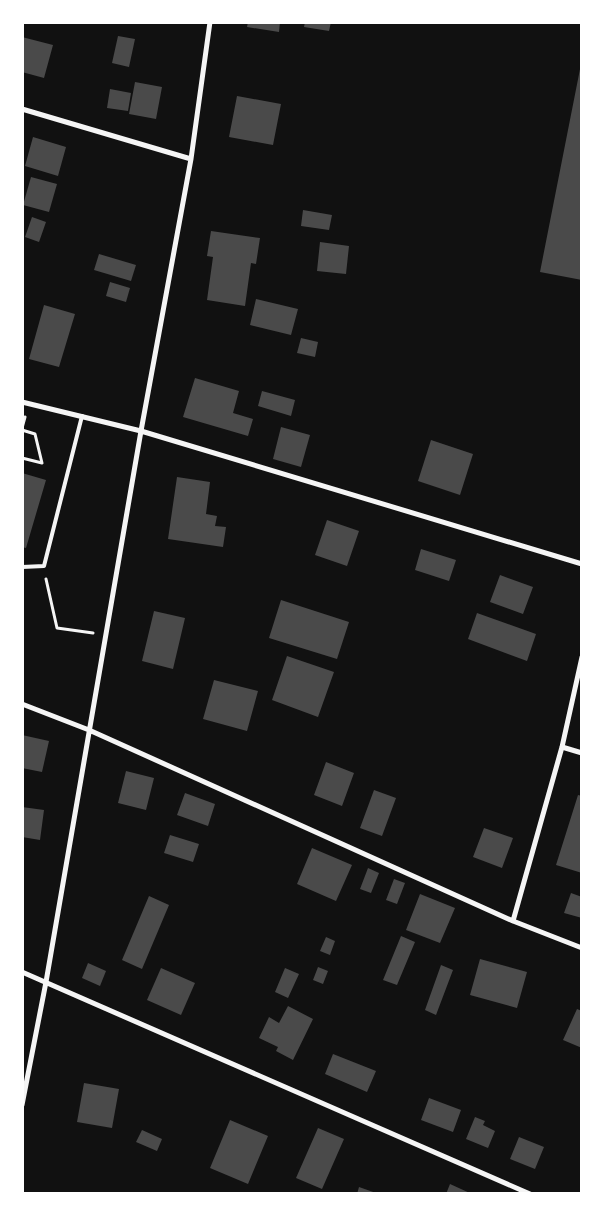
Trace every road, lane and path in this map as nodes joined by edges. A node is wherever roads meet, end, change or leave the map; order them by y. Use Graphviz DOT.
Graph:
graph roads {
  1 [pos="210,22"];
  2 [pos="22,108"];
  3 [pos="191,159"];
  4 [pos="22,402"];
  5 [pos="82,416"];
  6 [pos="22,430"];
  7 [pos="141,431"];
  8 [pos="22,458"];
  9 [pos="582,564"];
  10 [pos="44,566"];
  11 [pos="22,567"];
  12 [pos="105,635"];
  13 [pos="582,657"];
  14 [pos="22,704"];
  15 [pos="89,730"];
  16 [pos="562,746"];
  17 [pos="582,753"];
  18 [pos="513,921"];
  19 [pos="582,948"];
  20 [pos="22,972"];
  21 [pos="46,982"];
  22 [pos="22,1105"];
  23 [pos="530,1194"];
  1 -- 3 [label="street"];
  2 -- 3 [label="street"];
  3 -- 7 [label="street"];
  4 -- 5 [label="street"];
  5 -- 7 [label="street"];
  5 -- 10 [label="lane"];
  6 -- 8 [label="path"];
  7 -- 9 [label="street"];
  7 -- 12 [label="street"];
  10 -- 11 [label="lane"];
  10 -- 12 [label="path"];
  12 -- 15 [label="street"];
  13 -- 16 [label="street"];
  14 -- 15 [label="street"];
  15 -- 18 [label="street"];
  15 -- 21 [label="street"];
  16 -- 17 [label="street"];
  16 -- 18 [label="street"];
  18 -- 19 [label="street"];
  20 -- 21 [label="street"];
  21 -- 22 [label="street"];
  21 -- 23 [label="street"];
}
